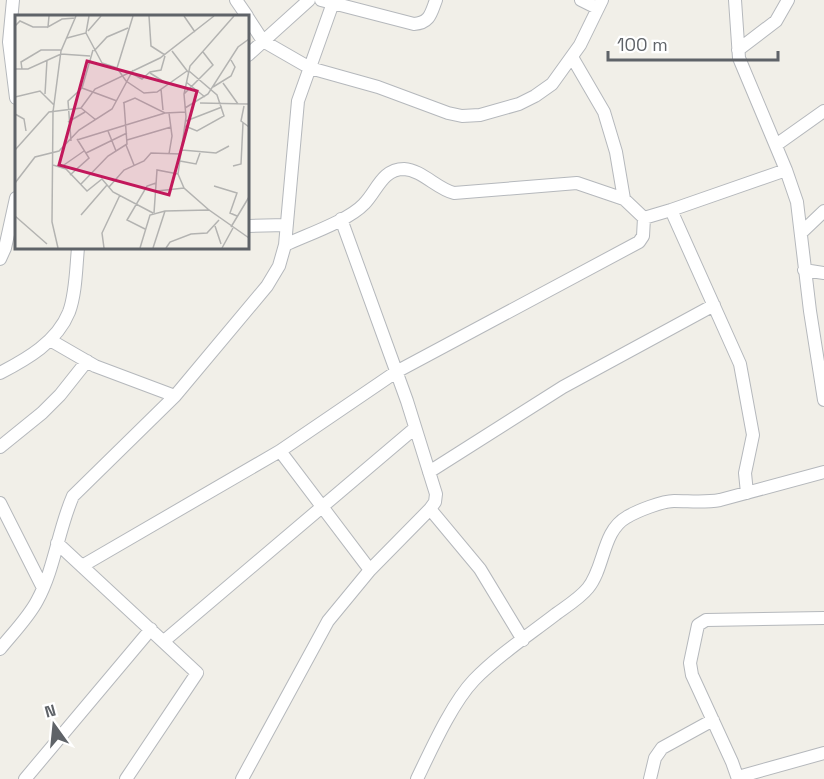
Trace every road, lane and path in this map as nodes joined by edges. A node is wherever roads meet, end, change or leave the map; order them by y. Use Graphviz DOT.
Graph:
graph roads {
  1 [pos="14,0"];
  2 [pos="236,0"];
  3 [pos="309,0"];
  4 [pos="436,0"];
  5 [pos="581,0"];
  6 [pos="735,0"];
  7 [pos="788,0"];
  8 [pos="329,1"];
  9 [pos="599,4"];
  10 [pos="246,15"];
  11 [pos="249,20"];
  12 [pos="263,41"];
  13 [pos="738,50"];
  14 [pos="249,54"];
  15 [pos="572,57"];
  16 [pos="310,68"];
  17 [pos="15,91"];
  18 [pos="824,111"];
  19 [pos="776,145"];
  20 [pos="786,170"];
  21 [pos="624,199"];
  22 [pos="15,203"];
  23 [pos="671,210"];
  24 [pos="824,211"];
  25 [pos="644,218"];
  26 [pos="341,219"];
  27 [pos="249,225"];
  28 [pos="286,225"];
  29 [pos="801,233"];
  30 [pos="285,245"];
  31 [pos="78,249"];
  32 [pos="0,259"];
  33 [pos="804,270"];
  34 [pos="824,273"];
  35 [pos="714,305"];
  36 [pos="50,340"];
  37 [pos="87,361"];
  38 [pos="396,372"];
  39 [pos="0,373"];
  40 [pos="175,396"];
  41 [pos="824,400"];
  42 [pos="415,428"];
  43 [pos="0,447"];
  44 [pos="280,451"];
  45 [pos="429,472"];
  46 [pos="824,472"];
  47 [pos="747,493"];
  48 [pos="0,503"];
  49 [pos="322,508"];
  50 [pos="430,509"];
  51 [pos="57,543"];
  52 [pos="82,566"];
  53 [pos="370,570"];
  54 [pos="43,588"];
  55 [pos="824,618"];
  56 [pos="151,629"];
  57 [pos="523,640"];
  58 [pos="164,641"];
  59 [pos="0,649"];
  60 [pos="713,720"];
  61 [pos="824,753"];
  62 [pos="738,778"];
  63 [pos="25,779"];
  64 [pos="126,779"];
  65 [pos="242,779"];
  66 [pos="417,779"];
  67 [pos="650,779"];
  1 -- 17 [label="street"];
  2 -- 10 [label="street"];
  3 -- 12 [label="street"];
  4 -- 8 [label="street"];
  5 -- 9 [label="street"];
  6 -- 13 [label="street"];
  7 -- 13 [label="street"];
  8 -- 16 [label="street"];
  9 -- 15 [label="street"];
  11 -- 12 [label="street"];
  12 -- 14 [label="street"];
  12 -- 16 [label="street"];
  13 -- 19 [label="street"];
  15 -- 16 [label="street"];
  15 -- 21 [label="street"];
  16 -- 28 [label="street"];
  18 -- 19 [label="street"];
  19 -- 20 [label="street"];
  20 -- 23 [label="street"];
  20 -- 29 [label="street"];
  21 -- 25 [label="street"];
  21 -- 26 [label="street"];
  22 -- 32 [label="street"];
  23 -- 25 [label="street"];
  23 -- 35 [label="street"];
  24 -- 29 [label="street"];
  25 -- 38 [label="street"];
  26 -- 30 [label="street"];
  26 -- 38 [label="street"];
  27 -- 28 [label="street"];
  28 -- 30 [label="street"];
  29 -- 33 [label="street"];
  30 -- 40 [label="street"];
  31 -- 36 [label="street"];
  33 -- 34 [label="street"];
  33 -- 41 [label="street"];
  35 -- 45 [label="street"];
  35 -- 47 [label="street"];
  36 -- 37 [label="street"];
  36 -- 39 [label="street"];
  37 -- 40 [label="street"];
  37 -- 43 [label="street"];
  38 -- 42 [label="street"];
  38 -- 44 [label="street"];
  40 -- 51 [label="street"];
  42 -- 45 [label="street"];
  42 -- 49 [label="street"];
  44 -- 49 [label="street"];
  44 -- 52 [label="street"];
  45 -- 50 [label="street"];
  46 -- 47 [label="street"];
  47 -- 57 [label="street"];
  48 -- 54 [label="street"];
  49 -- 53 [label="street"];
  49 -- 58 [label="street"];
  50 -- 53 [label="street"];
  50 -- 57 [label="street"];
  51 -- 52 [label="street"];
  51 -- 54 [label="street"];
  52 -- 56 [label="street"];
  53 -- 65 [label="street"];
  54 -- 59 [label="street"];
  55 -- 60 [label="street"];
  56 -- 58 [label="street"];
  56 -- 63 [label="street"];
  57 -- 66 [label="street"];
  58 -- 64 [label="street"];
  60 -- 62 [label="street"];
  60 -- 67 [label="street"];
  61 -- 62 [label="street"];
}
